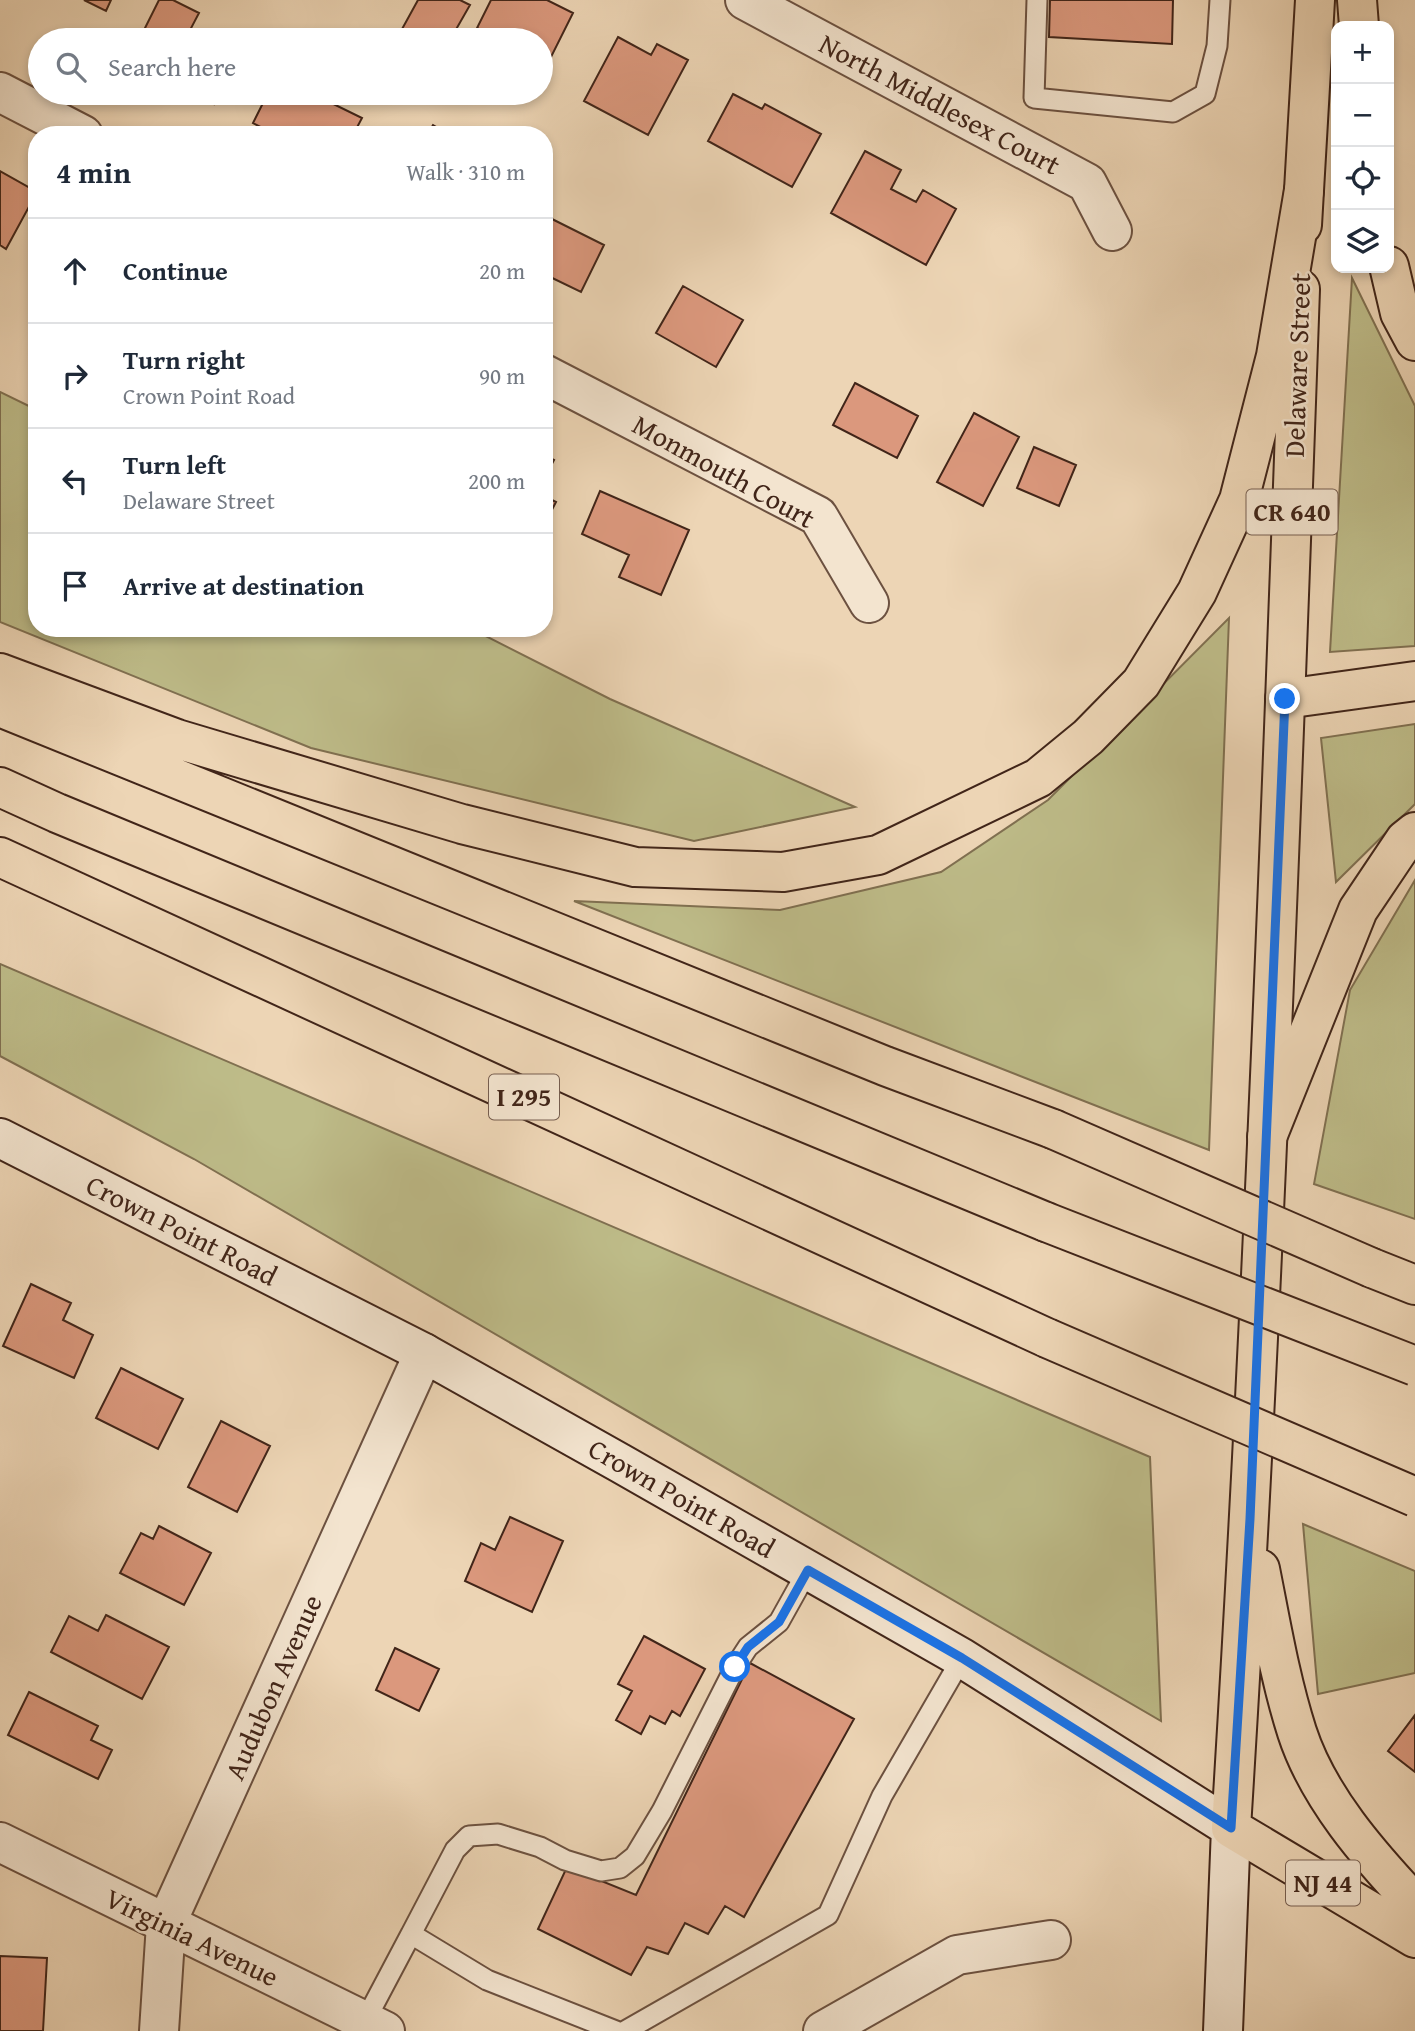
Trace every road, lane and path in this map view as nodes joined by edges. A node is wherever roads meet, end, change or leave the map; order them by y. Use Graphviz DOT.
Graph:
graph roads {
  1 [pos="745,0"];
  2 [pos="1037,0"];
  3 [pos="1220,0"];
  4 [pos="1315,0"];
  5 [pos="1357,0"];
  6 [pos="1359,21"];
  7 [pos="0,92"];
  8 [pos="66,126"];
  9 [pos="1304,190"];
  10 [pos="1112,231"];
  11 [pos="1391,273"];
  12 [pos="1415,341"];
  13 [pos="553,379"];
  14 [pos="869,603"];
  15 [pos="0,673"];
  16 [pos="1415,681"];
  17 [pos="1285,699"];
  18 [pos="0,707"];
  19 [pos="0,787"];
  20 [pos="1415,832"];
  21 [pos="0,857"];
  22 [pos="1267,1137"];
  23 [pos="0,1138"];
  24 [pos="1371,1268"];
  25 [pos="1415,1270"];
  26 [pos="1415,1285"];
  27 [pos="424,1353"];
  28 [pos="1415,1366"];
  29 [pos="1415,1497"];
  30 [pos="1250,1519"];
  31 [pos="808,1570"];
  32 [pos="962,1658"];
  33 [pos="1231,1828"];
  34 [pos="0,1842"];
  35 [pos="1415,1904"];
  36 [pos="166,1924"];
  37 [pos="411,1934"];
  38 [pos="1415,1938"];
  39 [pos="1051,1940"];
  40 [pos="375,2026"];
  41 [pos="159,2031"];
  42 [pos="616,2031"];
  43 [pos="625,2031"];
  44 [pos="823,2031"];
  45 [pos="1223,2031"];
  1 -- 10 [label="street, North Middlesex Court"];
  2 -- 3 [label="lane"];
  4 -- 9 [label="main road, Delaware Street / CR 640"];
  5 -- 6 [label="main road"];
  7 -- 8 [label="street"];
  9 -- 15 [label="main road"];
  9 -- 17 [label="main road, Delaware Street / CR 640"];
  11 -- 12 [label="main road"];
  13 -- 14 [label="street, Monmouth Court"];
  16 -- 17 [label="main road"];
  17 -- 22 [label="main road, Delaware Street / CR 640"];
  18 -- 24 [label="main road, bridge"];
  19 -- 28 [label="main road, bridge"];
  20 -- 22 [label="main road"];
  21 -- 29 [label="main road, I 295, bridge"];
  22 -- 30 [label="main road, Delaware Street / CR 640"];
  23 -- 27 [label="street, Crown Point Road / NJ 44"];
  24 -- 25 [label="main road"];
  24 -- 26 [label="main road"];
  27 -- 31 [label="street, Crown Point Road / NJ 44"];
  27 -- 36 [label="street, Audubon Avenue"];
  30 -- 33 [label="main road, Delaware Street / CR 640"];
  30 -- 35 [label="main road"];
  31 -- 32 [label="street, Crown Point Road / NJ 44"];
  31 -- 37 [label="lane"];
  32 -- 33 [label="street, Crown Point Road / NJ 44"];
  32 -- 43 [label="lane"];
  33 -- 38 [label="main road, Crown Point Road / NJ 44"];
  33 -- 45 [label="street, Delaware Street / CR 640"];
  34 -- 36 [label="street, Virginia Avenue"];
  36 -- 40 [label="street, Virginia Avenue"];
  36 -- 41 [label="street, Audubon Avenue"];
  37 -- 40 [label="lane"];
  37 -- 42 [label="lane"];
  39 -- 44 [label="street"];
}
